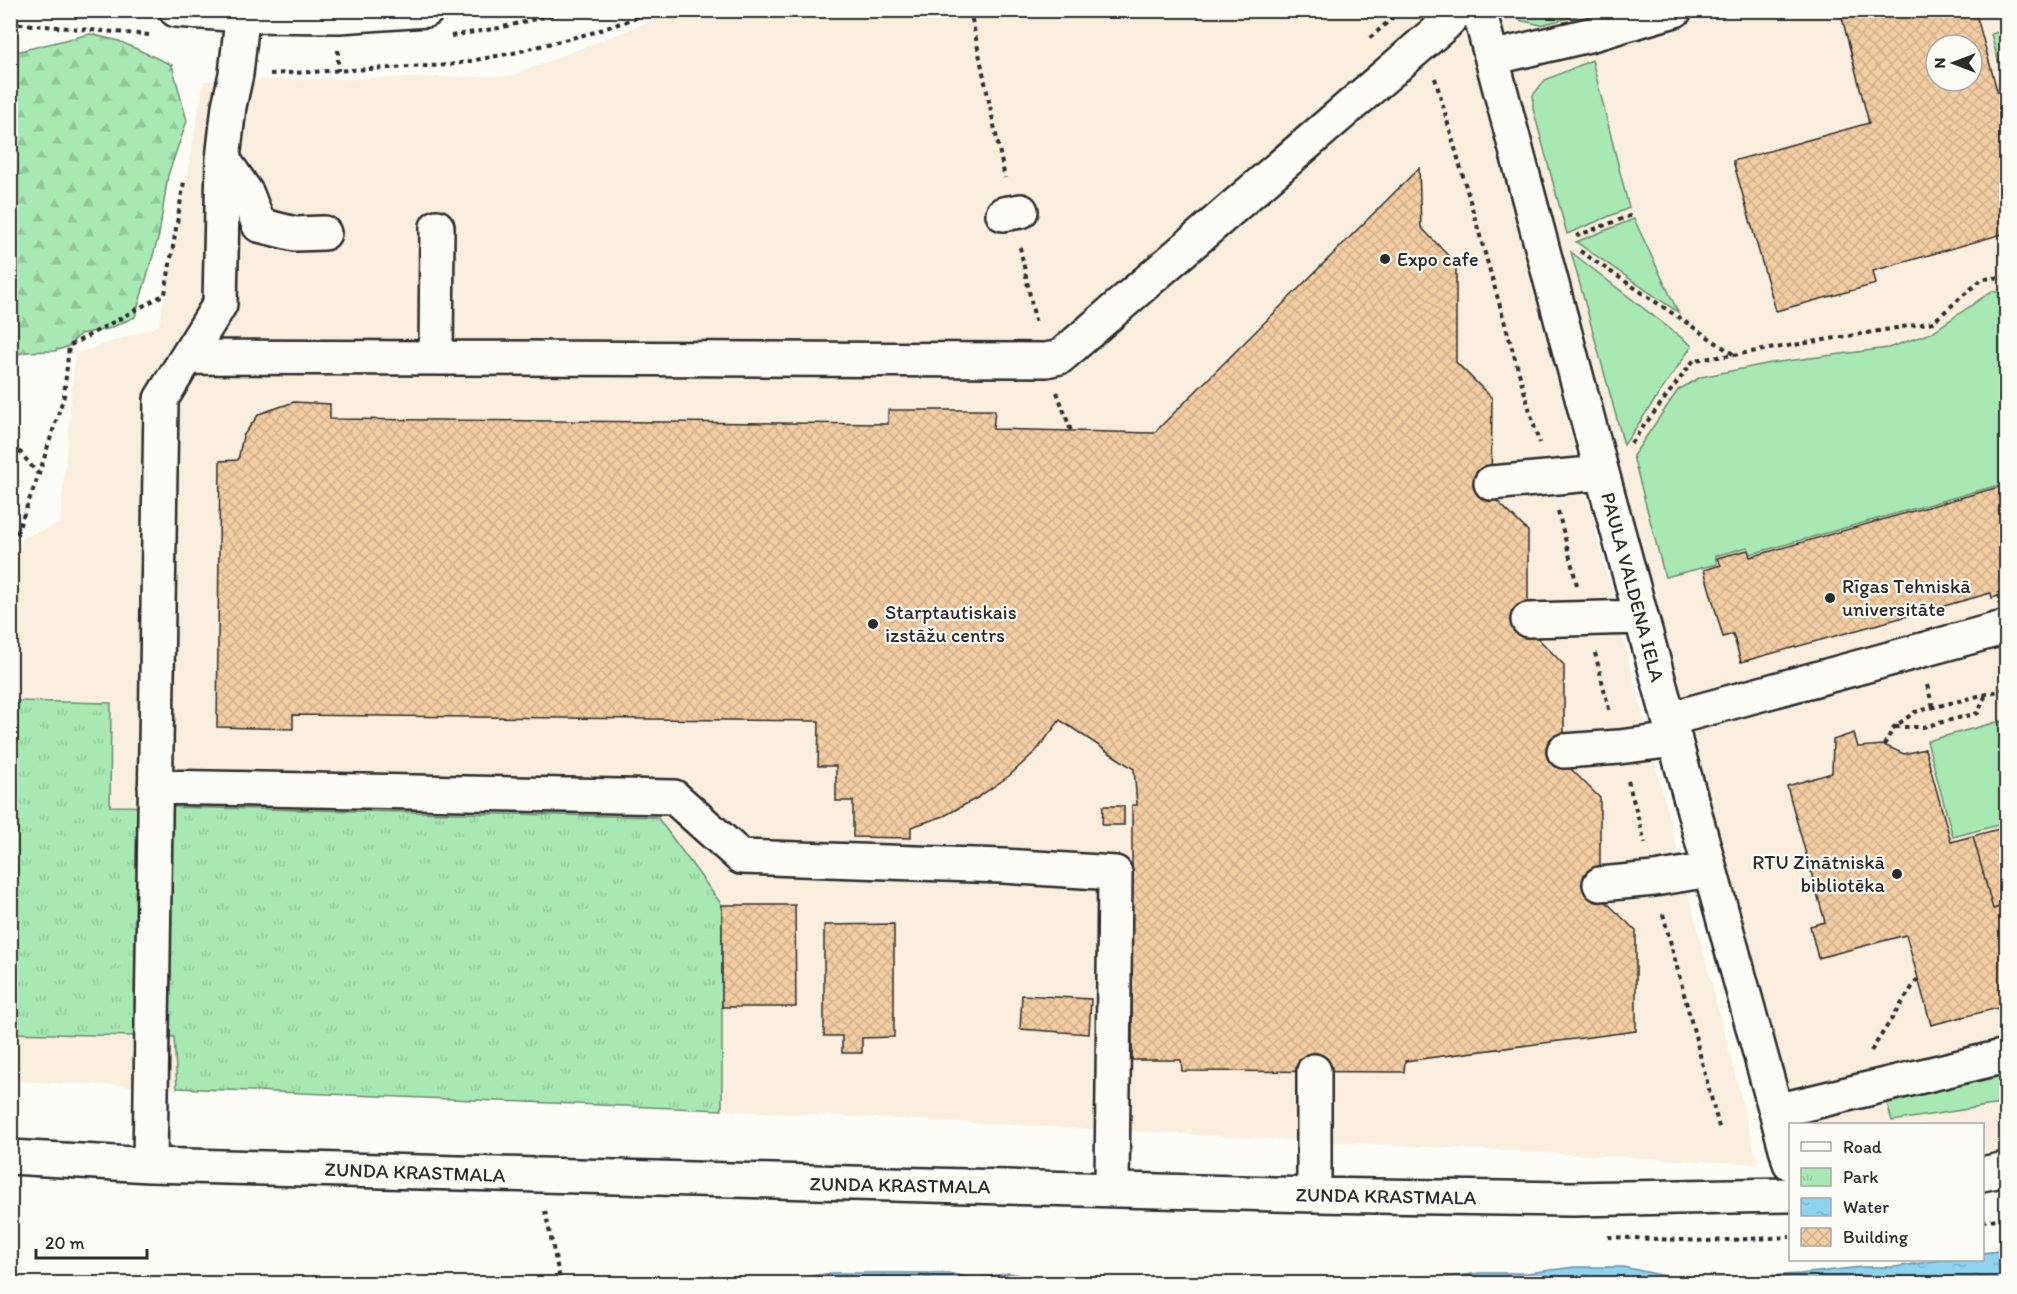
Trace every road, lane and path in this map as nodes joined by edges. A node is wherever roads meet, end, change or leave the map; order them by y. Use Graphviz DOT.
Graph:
graph roads {
  1 [pos="176,10"];
  2 [pos="428,10"];
  3 [pos="658,10"];
  4 [pos="1479,10"];
  5 [pos="1675,10"];
  6 [pos="243,13"];
  7 [pos="1451,18"];
  8 [pos="1492,58"];
  9 [pos="236,74"];
  10 [pos="223,159"];
  11 [pos="185,177"];
  12 [pos="1635,214"];
  13 [pos="438,227"];
  14 [pos="324,233"];
  15 [pos="1574,236"];
  16 [pos="1573,247"];
  17 [pos="2007,277"];
  18 [pos="1733,355"];
  19 [pos="187,357"];
  20 [pos="436,358"];
  21 [pos="1629,447"];
  22 [pos="10,449"];
  23 [pos="1602,473"];
  24 [pos="39,474"];
  25 [pos="1550,479"];
  26 [pos="1491,483"];
  27 [pos="10,551"];
  28 [pos="1641,617"];
  29 [pos="1586,618"];
  30 [pos="1528,620"];
  31 [pos="2007,629"];
  32 [pos="2007,689"];
  33 [pos="1986,694"];
  34 [pos="1894,727"];
  35 [pos="1672,730"];
  36 [pos="1884,745"];
  37 [pos="1619,747"];
  38 [pos="1564,751"];
  39 [pos="155,787"];
  40 [pos="1710,870"];
  41 [pos="1654,879"];
  42 [pos="1600,884"];
  43 [pos="1918,978"];
  44 [pos="1885,1027"];
  45 [pos="2007,1056"];
  46 [pos="1314,1071"];
  47 [pos="1776,1111"];
  48 [pos="1720,1131"];
  49 [pos="1789,1156"];
  50 [pos="10,1157"];
  51 [pos="150,1165"];
  52 [pos="2007,1169"];
  53 [pos="1984,1174"];
  54 [pos="1112,1190"];
  55 [pos="1314,1195"];
  56 [pos="1789,1195"];
  57 [pos="544,1206"];
  58 [pos="2007,1218"];
  59 [pos="1984,1221"];
  60 [pos="561,1284"];
  1 -- 6 [label="street"];
  2 -- 6 [label="street"];
  3 -- 9 [label="path"];
  4 -- 8 [label="street, PAULA VALDENA IELA"];
  5 -- 8 [label="street"];
  6 -- 9 [label="street"];
  7 -- 20 [label="street"];
  7 -- 25 [label="path"];
  8 -- 23 [label="street, PAULA VALDENA IELA"];
  9 -- 10 [label="street"];
  10 -- 14 [label="street"];
  10 -- 19 [label="street"];
  11 -- 24 [label="path"];
  12 -- 15 [label="path"];
  13 -- 20 [label="street"];
  16 -- 18 [label="path"];
  17 -- 18 [label="path"];
  18 -- 21 [label="path"];
  19 -- 20 [label="street"];
  19 -- 39 [label="street"];
  22 -- 24 [label="path"];
  23 -- 25 [label="street"];
  23 -- 28 [label="street, PAULA VALDENA IELA"];
  24 -- 27 [label="path"];
  25 -- 26 [label="street"];
  25 -- 29 [label="path"];
  28 -- 29 [label="street"];
  28 -- 35 [label="street, PAULA VALDENA IELA"];
  29 -- 30 [label="street"];
  29 -- 37 [label="path"];
  31 -- 35 [label="street"];
  32 -- 33 [label="path"];
  33 -- 34 [label="path"];
  33 -- 34 [label="path"];
  34 -- 36 [label="path"];
  35 -- 37 [label="street"];
  35 -- 40 [label="street, PAULA VALDENA IELA"];
  37 -- 38 [label="street"];
  37 -- 41 [label="path"];
  39 -- 51 [label="street"];
  39 -- 54 [label="street"];
  40 -- 41 [label="street"];
  40 -- 47 [label="street, PAULA VALDENA IELA"];
  41 -- 42 [label="street"];
  41 -- 48 [label="path"];
  43 -- 44 [label="path"];
  45 -- 47 [label="street"];
  46 -- 55 [label="street"];
  47 -- 49 [label="street, PAULA VALDENA IELA"];
  50 -- 51 [label="street, ZUNDA KRASTMALA"];
  51 -- 54 [label="street, ZUNDA KRASTMALA"];
  52 -- 53 [label="street"];
  54 -- 55 [label="street, ZUNDA KRASTMALA"];
  55 -- 56 [label="street, ZUNDA KRASTMALA"];
  57 -- 60 [label="path"];
  58 -- 59 [label="path"];
}
